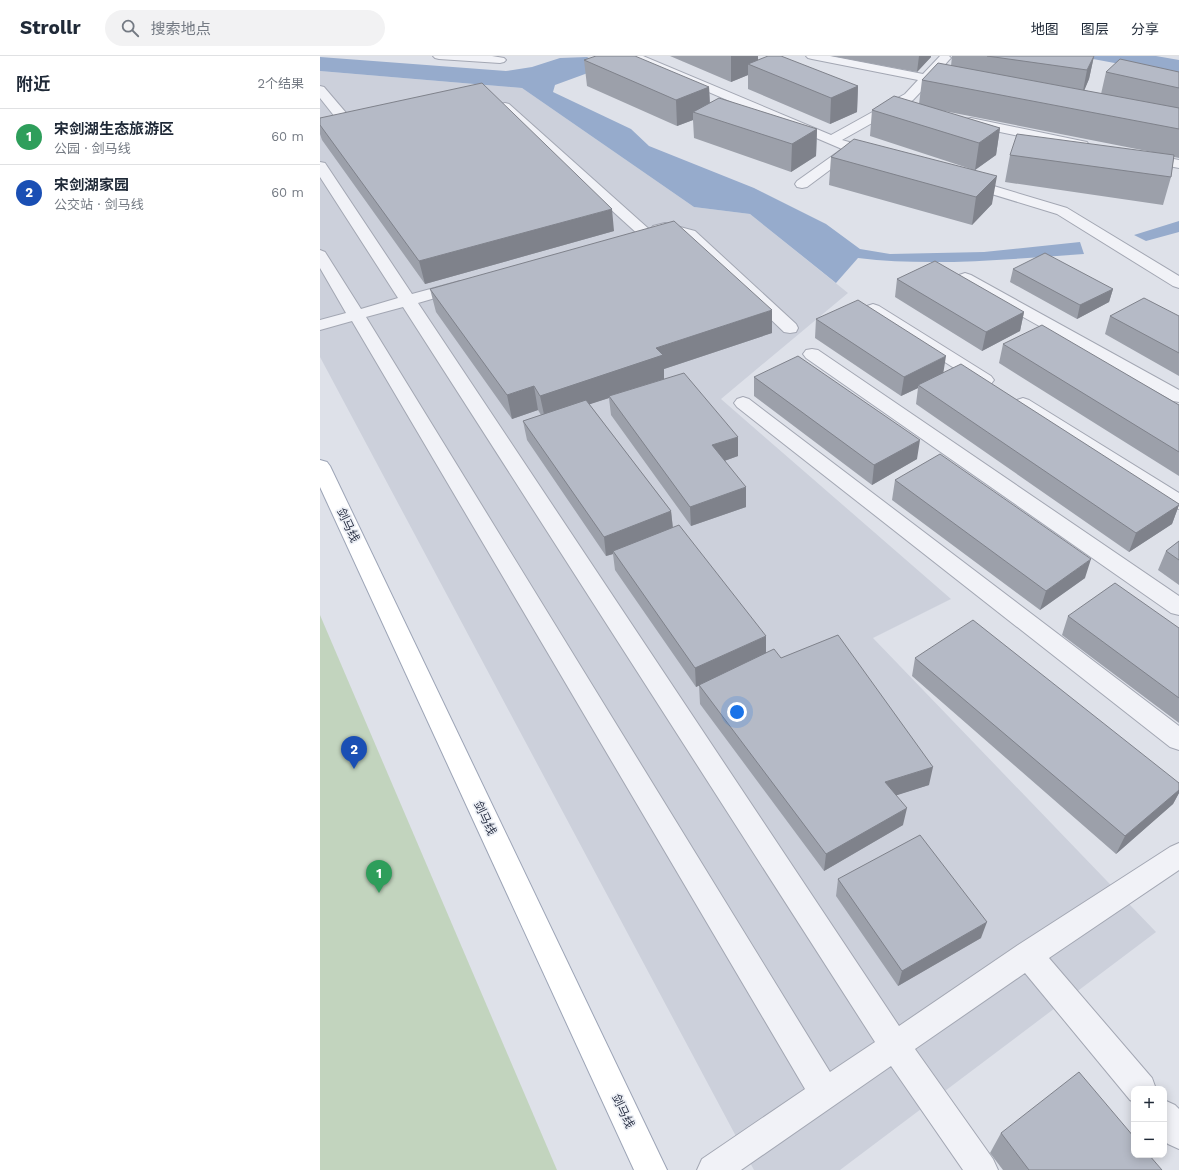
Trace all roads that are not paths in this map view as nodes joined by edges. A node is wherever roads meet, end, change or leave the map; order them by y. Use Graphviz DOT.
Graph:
graph roads {
  1 [pos="439,56"];
  2 [pos="633,56"];
  3 [pos="812,56"];
  4 [pos="945,58"];
  5 [pos="500,60"];
  6 [pos="926,78"];
  7 [pos="964,86"];
  8 [pos="320,90"];
  9 [pos="491,99"];
  10 [pos="891,106"];
  11 [pos="915,111"];
  12 [pos="961,120"];
  13 [pos="363,121"];
  14 [pos="348,124"];
  15 [pos="334,127"];
  16 [pos="832,140"];
  17 [pos="1094,147"];
  18 [pos="852,148"];
  19 [pos="1132,155"];
  20 [pos="890,159"];
  21 [pos="1179,164"];
  22 [pos="320,166"];
  23 [pos="957,180"];
  24 [pos="802,184"];
  25 [pos="645,233"];
  26 [pos="630,237"];
  27 [pos="320,255"];
  28 [pos="965,278"];
  29 [pos="477,281"];
  30 [pos="1179,283"];
  31 [pos="408,300"];
  32 [pos="873,309"];
  33 [pos="356,315"];
  34 [pos="320,325"];
  35 [pos="790,328"];
  36 [pos="812,354"];
  37 [pos="1179,397"];
  38 [pos="743,403"];
  39 [pos="320,466"];
  40 [pos="1179,502"];
  41 [pos="1179,608"];
  42 [pos="1179,740"];
  43 [pos="1179,855"];
  44 [pos="1028,955"];
  45 [pos="894,1045"];
  46 [pos="1139,1086"];
  47 [pos="825,1093"];
  48 [pos="1167,1119"];
  49 [pos="1179,1133"];
  50 [pos="651,1170"];
  51 [pos="713,1170"];
  52 [pos="982,1170"];
  1 -- 5 [label="lane"];
  2 -- 16 [label="lane"];
  3 -- 6 [label="lane"];
  4 -- 6 [label="lane"];
  6 -- 7 [label="lane"];
  6 -- 10 [label="lane"];
  8 -- 14 [label="lane"];
  9 -- 25 [label="lane"];
  10 -- 11 [label="lane"];
  10 -- 16 [label="lane"];
  12 -- 17 [label="lane"];
  13 -- 14 [label="lane"];
  14 -- 15 [label="lane"];
  16 -- 18 [label="lane"];
  18 -- 20 [label="lane"];
  18 -- 24 [label="lane"];
  19 -- 21 [label="lane"];
  22 -- 31 [label="lane"];
  23 -- 30 [label="lane"];
  25 -- 26 [label="lane"];
  25 -- 35 [label="lane"];
  27 -- 33 [label="lane"];
  28 -- 37 [label="lane"];
  29 -- 31 [label="lane"];
  31 -- 33 [label="lane"];
  31 -- 45 [label="lane"];
  32 -- 40 [label="lane"];
  33 -- 34 [label="lane"];
  33 -- 47 [label="lane"];
  36 -- 41 [label="lane"];
  38 -- 42 [label="lane"];
  39 -- 50 [label="main road, 剑马线"];
  43 -- 44 [label="lane"];
  44 -- 45 [label="lane"];
  44 -- 46 [label="lane"];
  45 -- 47 [label="lane"];
  45 -- 52 [label="lane"];
  47 -- 51 [label="lane"];
  48 -- 49 [label="lane"];
}
